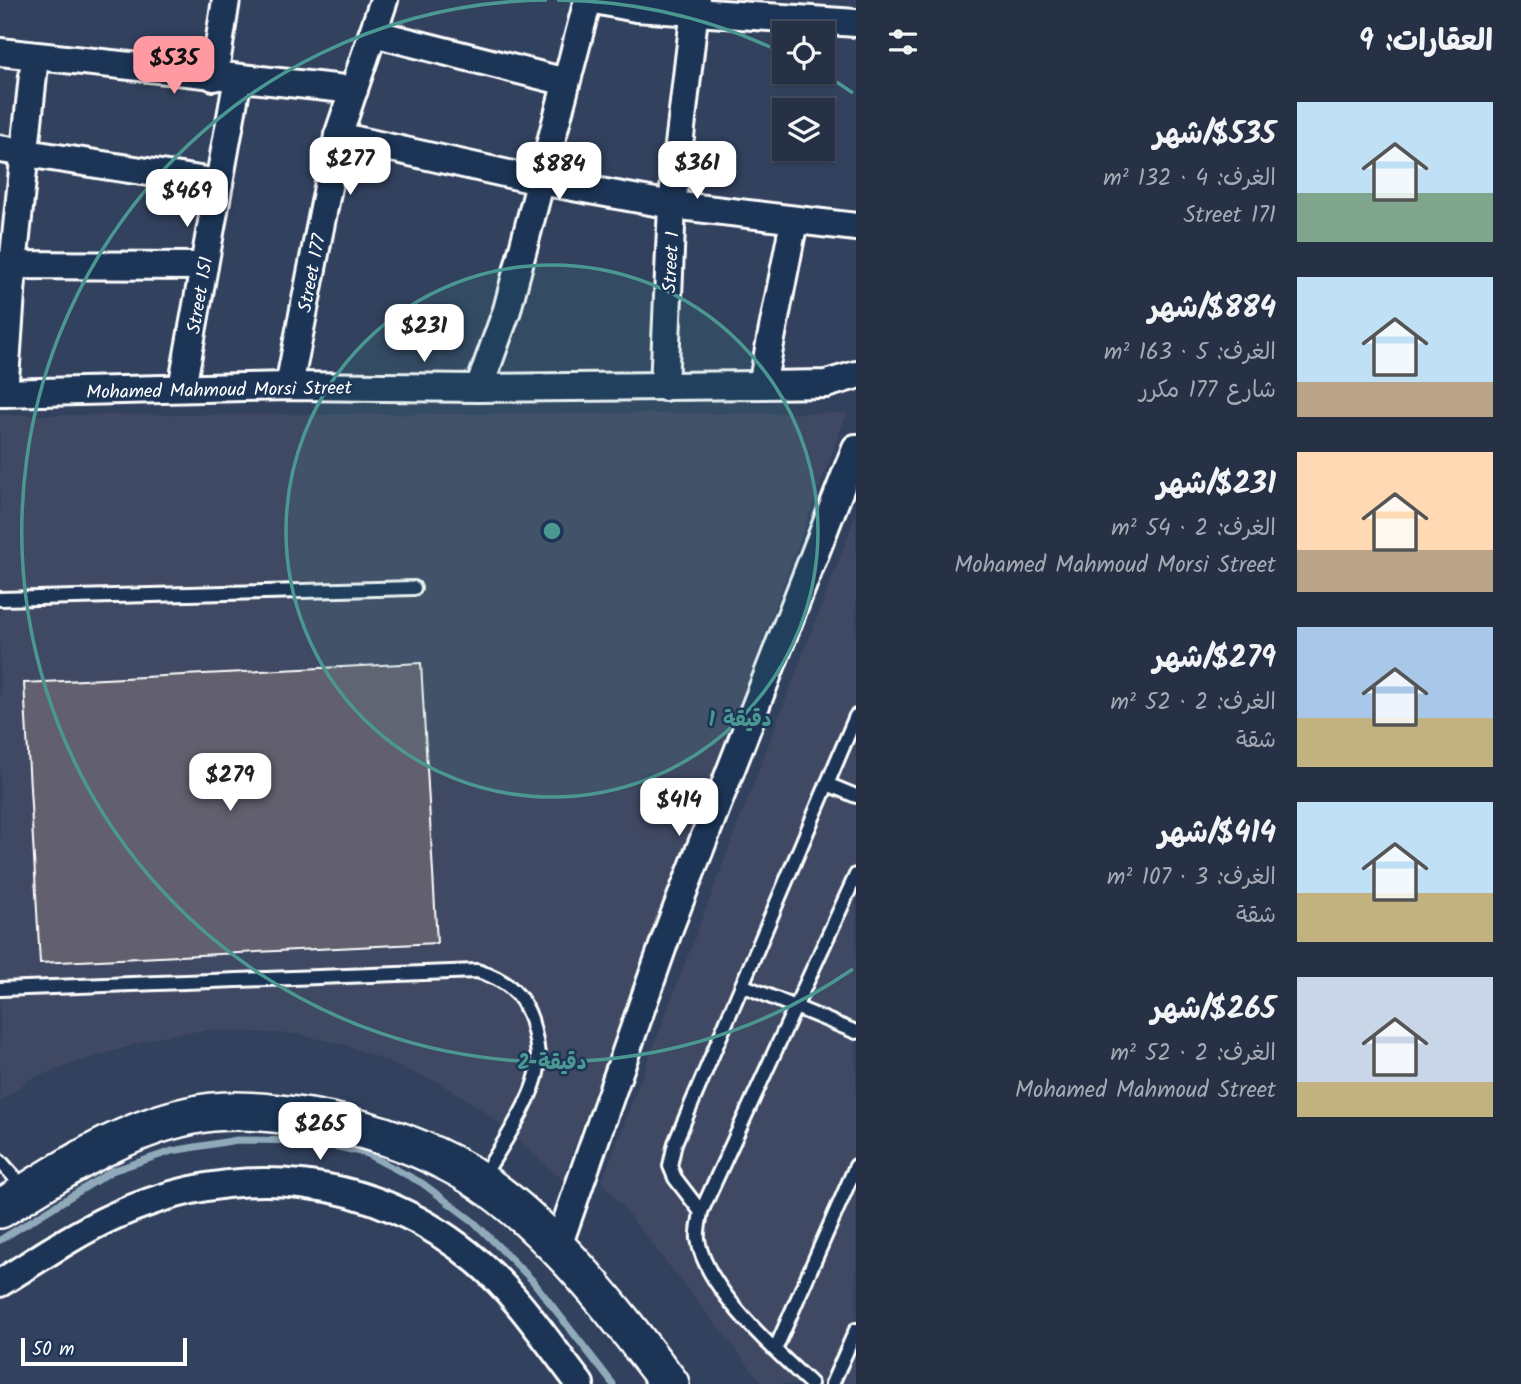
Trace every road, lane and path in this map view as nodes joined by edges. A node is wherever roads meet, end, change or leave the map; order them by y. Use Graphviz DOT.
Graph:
graph roads {
  1 [pos="226,0"];
  2 [pos="384,0"];
  3 [pos="588,0"];
  4 [pos="595,0"];
  5 [pos="695,6"];
  6 [pos="847,15"];
  7 [pos="373,33"];
  8 [pos="0,52"];
  9 [pos="35,56"];
  10 [pos="226,77"];
  11 [pos="566,82"];
  12 [pos="354,90"];
  13 [pos="338,136"];
  14 [pos="13,151"];
  15 [pos="540,180"];
  16 [pos="219,183"];
  17 [pos="673,205"];
  18 [pos="794,221"];
  19 [pos="856,227"];
  20 [pos="7,265"];
  21 [pos="204,266"];
  22 [pos="856,375"];
  23 [pos="289,386"];
  24 [pos="762,386"];
  25 [pos="664,387"];
  26 [pos="182,388"];
  27 [pos="480,388"];
  28 [pos="2,393"];
  29 [pos="856,448"];
  30 [pos="414,588"];
  31 [pos="0,598"];
  32 [pos="856,716"];
  33 [pos="827,784"];
  34 [pos="856,796"];
  35 [pos="856,875"];
  36 [pos="742,985"];
  37 [pos="0,989"];
  38 [pos="795,1007"];
  39 [pos="856,1032"];
  40 [pos="0,1161"];
  41 [pos="856,1166"];
  42 [pos="480,1182"];
  43 [pos="14,1201"];
  44 [pos="701,1212"];
  45 [pos="557,1249"];
  46 [pos="0,1283"];
  47 [pos="856,1329"];
  48 [pos="775,1350"];
  49 [pos="580,1384"];
  50 [pos="670,1384"];
  51 [pos="811,1384"];
  52 [pos="832,1384"];
  1 -- 10 [label="street, Street 151"];
  2 -- 7 [label="street, Street 177"];
  3 -- 11 [label="street"];
  4 -- 5 [label="street"];
  5 -- 6 [label="street"];
  5 -- 17 [label="street, Street 1"];
  7 -- 11 [label="street"];
  7 -- 12 [label="street, Street 177"];
  8 -- 9 [label="street"];
  9 -- 10 [label="street"];
  9 -- 14 [label="street"];
  10 -- 12 [label="street"];
  10 -- 16 [label="street, Street 151"];
  11 -- 15 [label="street"];
  12 -- 13 [label="street, Street 177"];
  13 -- 15 [label="street"];
  13 -- 23 [label="street, Street 177"];
  14 -- 16 [label="street"];
  14 -- 20 [label="street"];
  15 -- 17 [label="street"];
  15 -- 27 [label="street"];
  16 -- 21 [label="street, Street 151"];
  17 -- 18 [label="street"];
  17 -- 25 [label="street, Street 1"];
  18 -- 19 [label="street"];
  18 -- 24 [label="street"];
  20 -- 21 [label="street"];
  20 -- 28 [label="street"];
  21 -- 26 [label="street, Street 151"];
  22 -- 24 [label="street, Mohamed Mahmoud Morsi Street"];
  23 -- 26 [label="street, Mohamed Mahmoud Morsi Street"];
  23 -- 27 [label="street, Mohamed Mahmoud Morsi Street"];
  24 -- 25 [label="street, Mohamed Mahmoud Morsi Street"];
  25 -- 27 [label="street, Mohamed Mahmoud Morsi Street"];
  26 -- 28 [label="street, Mohamed Mahmoud Morsi Street"];
  29 -- 45 [label="street"];
  30 -- 31 [label="lane"];
  32 -- 33 [label="lane"];
  33 -- 34 [label="lane"];
  33 -- 36 [label="lane"];
  35 -- 38 [label="lane"];
  36 -- 38 [label="lane"];
  36 -- 44 [label="lane"];
  37 -- 42 [label="lane"];
  38 -- 39 [label="lane"];
  38 -- 44 [label="lane"];
  40 -- 43 [label="lane"];
  41 -- 48 [label="lane"];
  42 -- 43 [label="street"];
  42 -- 45 [label="street"];
  44 -- 48 [label="lane"];
  45 -- 50 [label="street"];
  46 -- 49 [label="street"];
  47 -- 52 [label="lane"];
  48 -- 51 [label="lane"];
}
